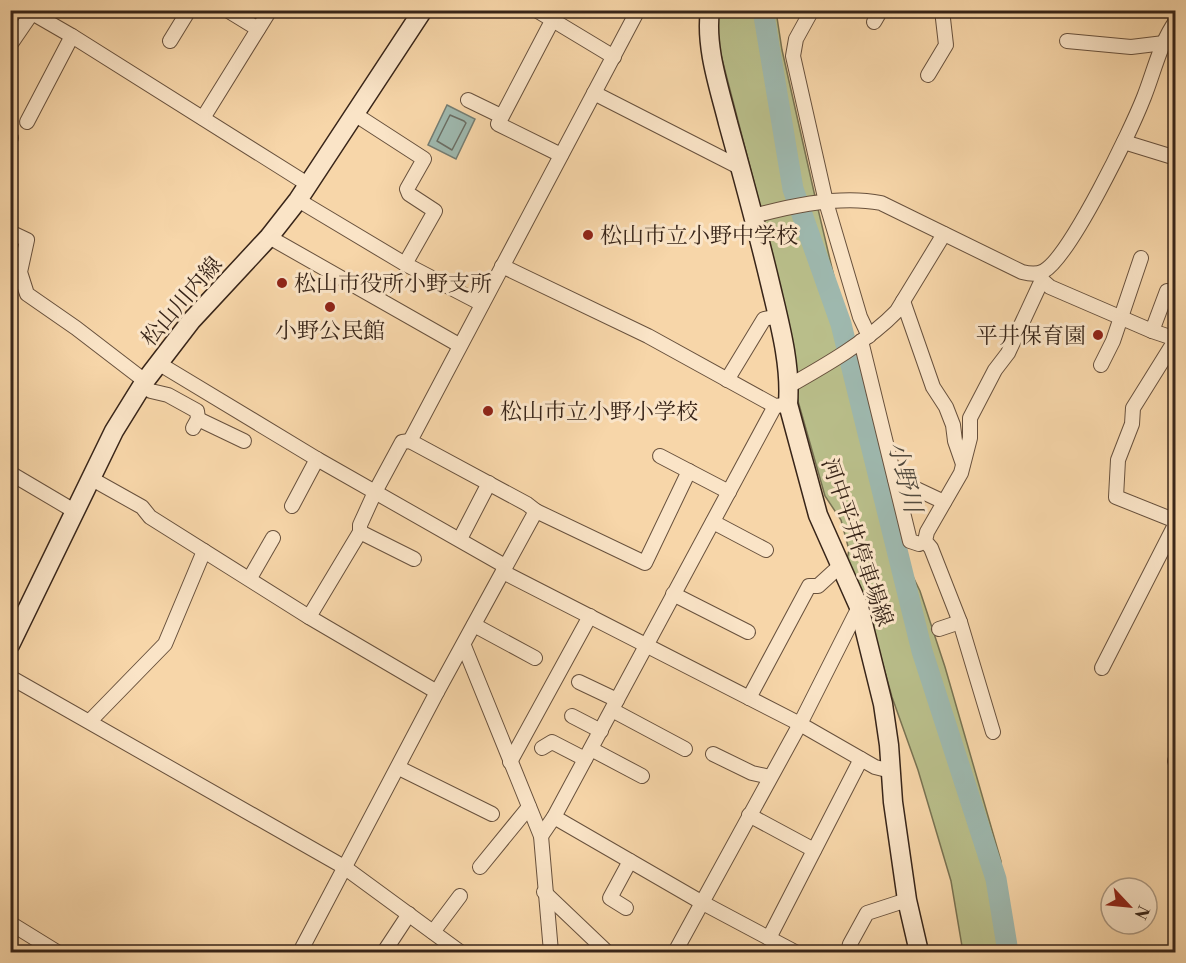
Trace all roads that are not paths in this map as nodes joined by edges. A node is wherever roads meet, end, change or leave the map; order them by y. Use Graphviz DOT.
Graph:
graph roads {
  1 [pos="189,10"];
  2 [pos="228,10"];
  3 [pos="270,10"];
  4 [pos="423,10"];
  5 [pos="536,10"];
  6 [pos="638,10"];
  7 [pos="710,10"];
  8 [pos="812,10"];
  9 [pos="942,10"];
  10 [pos="31,12"];
  11 [pos="552,21"];
  12 [pos="1176,21"];
  13 [pos="258,29"];
  14 [pos="72,36"];
  15 [pos="1067,40"];
  16 [pos="170,41"];
  17 [pos="1164,43"];
  18 [pos="10,45"];
  19 [pos="614,57"];
  20 [pos="928,75"];
  21 [pos="594,93"];
  22 [pos="468,100"];
  23 [pos="356,115"];
  24 [pos="501,116"];
  25 [pos="203,118"];
  26 [pos="27,122"];
  27 [pos="1124,142"];
  28 [pos="561,155"];
  29 [pos="1176,158"];
  30 [pos="741,168"];
  31 [pos="309,185"];
  32 [pos="298,200"];
  33 [pos="824,202"];
  34 [pos="759,215"];
  35 [pos="10,232"];
  36 [pos="944,234"];
  37 [pos="269,237"];
  38 [pos="1141,258"];
  39 [pos="405,264"];
  40 [pos="502,266"];
  41 [pos="1041,277"];
  42 [pos="1167,291"];
  43 [pos="903,301"];
  44 [pos="482,304"];
  45 [pos="778,316"];
  46 [pos="1121,317"];
  47 [pos="1152,331"];
  48 [pos="862,340"];
  49 [pos="459,345"];
  50 [pos="158,363"];
  51 [pos="1101,365"];
  52 [pos="727,380"];
  53 [pos="143,383"];
  54 [pos="786,395"];
  55 [pos="244,441"];
  56 [pos="410,441"];
  57 [pos="660,456"];
  58 [pos="317,459"];
  59 [pos="963,464"];
  60 [pos="689,471"];
  61 [pos="10,473"];
  62 [pos="92,479"];
  63 [pos="895,479"];
  64 [pos="489,483"];
  65 [pos="375,492"];
  66 [pos="729,492"];
  67 [pos="944,502"];
  68 [pos="292,506"];
  69 [pos="536,511"];
  70 [pos="76,512"];
  71 [pos="713,522"];
  72 [pos="1174,529"];
  73 [pos="360,532"];
  74 [pos="273,538"];
  75 [pos="460,539"];
  76 [pos="925,541"];
  77 [pos="766,550"];
  78 [pos="204,551"];
  79 [pos="414,559"];
  80 [pos="841,565"];
  81 [pos="504,569"];
  82 [pos="249,578"];
  83 [pos="673,594"];
  84 [pos="859,607"];
  85 [pos="590,616"];
  86 [pos="309,618"];
  87 [pos="960,622"];
  88 [pos="474,625"];
  89 [pos="939,629"];
  90 [pos="748,632"];
  91 [pos="10,645"];
  92 [pos="645,645"];
  93 [pos="464,646"];
  94 [pos="535,658"];
  95 [pos="1102,668"];
  96 [pos="10,676"];
  97 [pos="579,682"];
  98 [pos="437,692"];
  99 [pos="749,698"];
  100 [pos="614,705"];
  101 [pos="572,716"];
  102 [pos="90,721"];
  103 [pos="800,724"];
  104 [pos="601,730"];
  105 [pos="993,732"];
  106 [pos="542,748"];
  107 [pos="685,749"];
  108 [pos="588,754"];
  109 [pos="713,754"];
  110 [pos="861,759"];
  111 [pos="510,762"];
  112 [pos="399,768"];
  113 [pos="891,771"];
  114 [pos="642,776"];
  115 [pos="770,777"];
  116 [pos="529,807"];
  117 [pos="492,814"];
  118 [pos="750,815"];
  119 [pos="554,817"];
  120 [pos="541,836"];
  121 [pos="814,850"];
  122 [pos="630,861"];
  123 [pos="344,867"];
  124 [pos="480,867"];
  125 [pos="544,892"];
  126 [pos="460,896"];
  127 [pos="908,900"];
  128 [pos="702,902"];
  129 [pos="626,908"];
  130 [pos="409,914"];
  131 [pos="10,923"];
  132 [pos="433,932"];
  133 [pos="769,938"];
  134 [pos="57,952"];
  135 [pos="300,952"];
  136 [pos="384,952"];
  137 [pos="460,952"];
  138 [pos="551,952"];
  139 [pos="607,952"];
  140 [pos="675,952"];
  141 [pos="795,952"];
  142 [pos="848,952"];
  143 [pos="919,952"];
  1 -- 16 [label="street"];
  2 -- 13 [label="street"];
  3 -- 13 [label="street"];
  4 -- 23 [label="main road, 松山川内線"];
  5 -- 11 [label="street"];
  6 -- 19 [label="street"];
  7 -- 30 [label="main road, 河中平井停車場線"];
  8 -- 33 [label="street"];
  9 -- 20 [label="street"];
  10 -- 14 [label="street"];
  10 -- 18 [label="street"];
  11 -- 19 [label="street"];
  11 -- 24 [label="street"];
  12 -- 17 [label="street"];
  13 -- 25 [label="street"];
  14 -- 25 [label="street"];
  14 -- 26 [label="street"];
  15 -- 17 [label="street"];
  17 -- 27 [label="street"];
  19 -- 21 [label="street"];
  21 -- 28 [label="street"];
  21 -- 30 [label="street"];
  22 -- 24 [label="street"];
  23 -- 31 [label="main road, 松山川内線"];
  23 -- 39 [label="street"];
  24 -- 28 [label="street"];
  25 -- 31 [label="street"];
  27 -- 29 [label="street"];
  27 -- 41 [label="street"];
  28 -- 40 [label="street"];
  30 -- 34 [label="main road, 河中平井停車場線"];
  31 -- 32 [label="main road, 松山川内線"];
  32 -- 37 [label="main road, 松山川内線"];
  32 -- 39 [label="street"];
  33 -- 34 [label="street"];
  33 -- 36 [label="street"];
  33 -- 48 [label="street"];
  34 -- 45 [label="main road, 河中平井停車場線"];
  35 -- 53 [label="street"];
  36 -- 41 [label="street"];
  36 -- 43 [label="street"];
  37 -- 49 [label="street"];
  37 -- 50 [label="main road, 松山川内線"];
  38 -- 46 [label="street"];
  39 -- 44 [label="street"];
  40 -- 44 [label="street"];
  40 -- 52 [label="street"];
  41 -- 46 [label="street"];
  41 -- 59 [label="street"];
  42 -- 47 [label="street"];
  43 -- 48 [label="street"];
  43 -- 59 [label="street"];
  44 -- 49 [label="street"];
  45 -- 52 [label="street"];
  45 -- 54 [label="main road, 河中平井停車場線"];
  46 -- 47 [label="street"];
  46 -- 51 [label="street"];
  47 -- 72 [label="street"];
  48 -- 54 [label="street"];
  48 -- 63 [label="street"];
  49 -- 56 [label="street"];
  50 -- 53 [label="main road, 松山川内線"];
  50 -- 58 [label="street"];
  52 -- 54 [label="street"];
  53 -- 55 [label="street"];
  53 -- 62 [label="main road, 松山川内線"];
  54 -- 66 [label="street"];
  54 -- 80 [label="main road, 河中平井停車場線"];
  56 -- 64 [label="street"];
  56 -- 65 [label="street"];
  57 -- 60 [label="street"];
  58 -- 65 [label="street"];
  58 -- 68 [label="street"];
  59 -- 67 [label="street"];
  60 -- 66 [label="street"];
  60 -- 69 [label="street"];
  61 -- 70 [label="street"];
  62 -- 70 [label="main road, 松山川内線"];
  62 -- 78 [label="street"];
  63 -- 67 [label="street"];
  63 -- 76 [label="street"];
  64 -- 69 [label="street"];
  64 -- 75 [label="street"];
  65 -- 73 [label="street"];
  65 -- 75 [label="street"];
  66 -- 71 [label="street"];
  67 -- 76 [label="street"];
  69 -- 81 [label="street"];
  70 -- 91 [label="main road, 松山川内線"];
  71 -- 77 [label="street"];
  71 -- 83 [label="street"];
  72 -- 95 [label="street"];
  73 -- 79 [label="street"];
  73 -- 86 [label="street"];
  74 -- 82 [label="street"];
  75 -- 81 [label="street"];
  76 -- 87 [label="street"];
  78 -- 82 [label="street"];
  78 -- 102 [label="street"];
  80 -- 84 [label="main road, 河中平井停車場線"];
  80 -- 99 [label="street"];
  81 -- 85 [label="street"];
  81 -- 88 [label="street"];
  82 -- 86 [label="street"];
  83 -- 90 [label="street"];
  83 -- 92 [label="street"];
  84 -- 103 [label="street"];
  84 -- 113 [label="main road, 河中平井停車場線"];
  85 -- 92 [label="street"];
  85 -- 111 [label="street"];
  86 -- 98 [label="street"];
  87 -- 89 [label="street"];
  87 -- 105 [label="street"];
  88 -- 93 [label="street"];
  88 -- 94 [label="street"];
  92 -- 99 [label="street"];
  92 -- 100 [label="street"];
  93 -- 98 [label="street"];
  93 -- 111 [label="street"];
  96 -- 102 [label="street"];
  97 -- 100 [label="street"];
  98 -- 112 [label="street"];
  99 -- 103 [label="street"];
  100 -- 104 [label="street"];
  100 -- 107 [label="street"];
  101 -- 104 [label="street"];
  102 -- 123 [label="street"];
  103 -- 110 [label="street"];
  103 -- 115 [label="street"];
  104 -- 108 [label="street"];
  106 -- 108 [label="street"];
  108 -- 114 [label="street"];
  108 -- 119 [label="street"];
  109 -- 115 [label="street"];
  110 -- 113 [label="street"];
  110 -- 121 [label="street"];
  111 -- 116 [label="street"];
  112 -- 117 [label="street"];
  112 -- 123 [label="street"];
  113 -- 127 [label="main road, 河中平井停車場線"];
  115 -- 118 [label="street"];
  116 -- 120 [label="street"];
  116 -- 124 [label="street"];
  118 -- 121 [label="street"];
  118 -- 128 [label="street"];
  119 -- 120 [label="street"];
  119 -- 122 [label="street"];
  120 -- 125 [label="street"];
  121 -- 133 [label="street"];
  122 -- 128 [label="street"];
  122 -- 129 [label="street"];
  123 -- 130 [label="street"];
  123 -- 135 [label="street"];
  125 -- 138 [label="street"];
  125 -- 139 [label="street"];
  126 -- 132 [label="street"];
  127 -- 142 [label="street"];
  127 -- 143 [label="main road, 河中平井停車場線"];
  128 -- 133 [label="street"];
  128 -- 140 [label="street"];
  130 -- 132 [label="street"];
  130 -- 136 [label="street"];
  131 -- 134 [label="street"];
  132 -- 137 [label="street"];
  133 -- 141 [label="street"];
}
